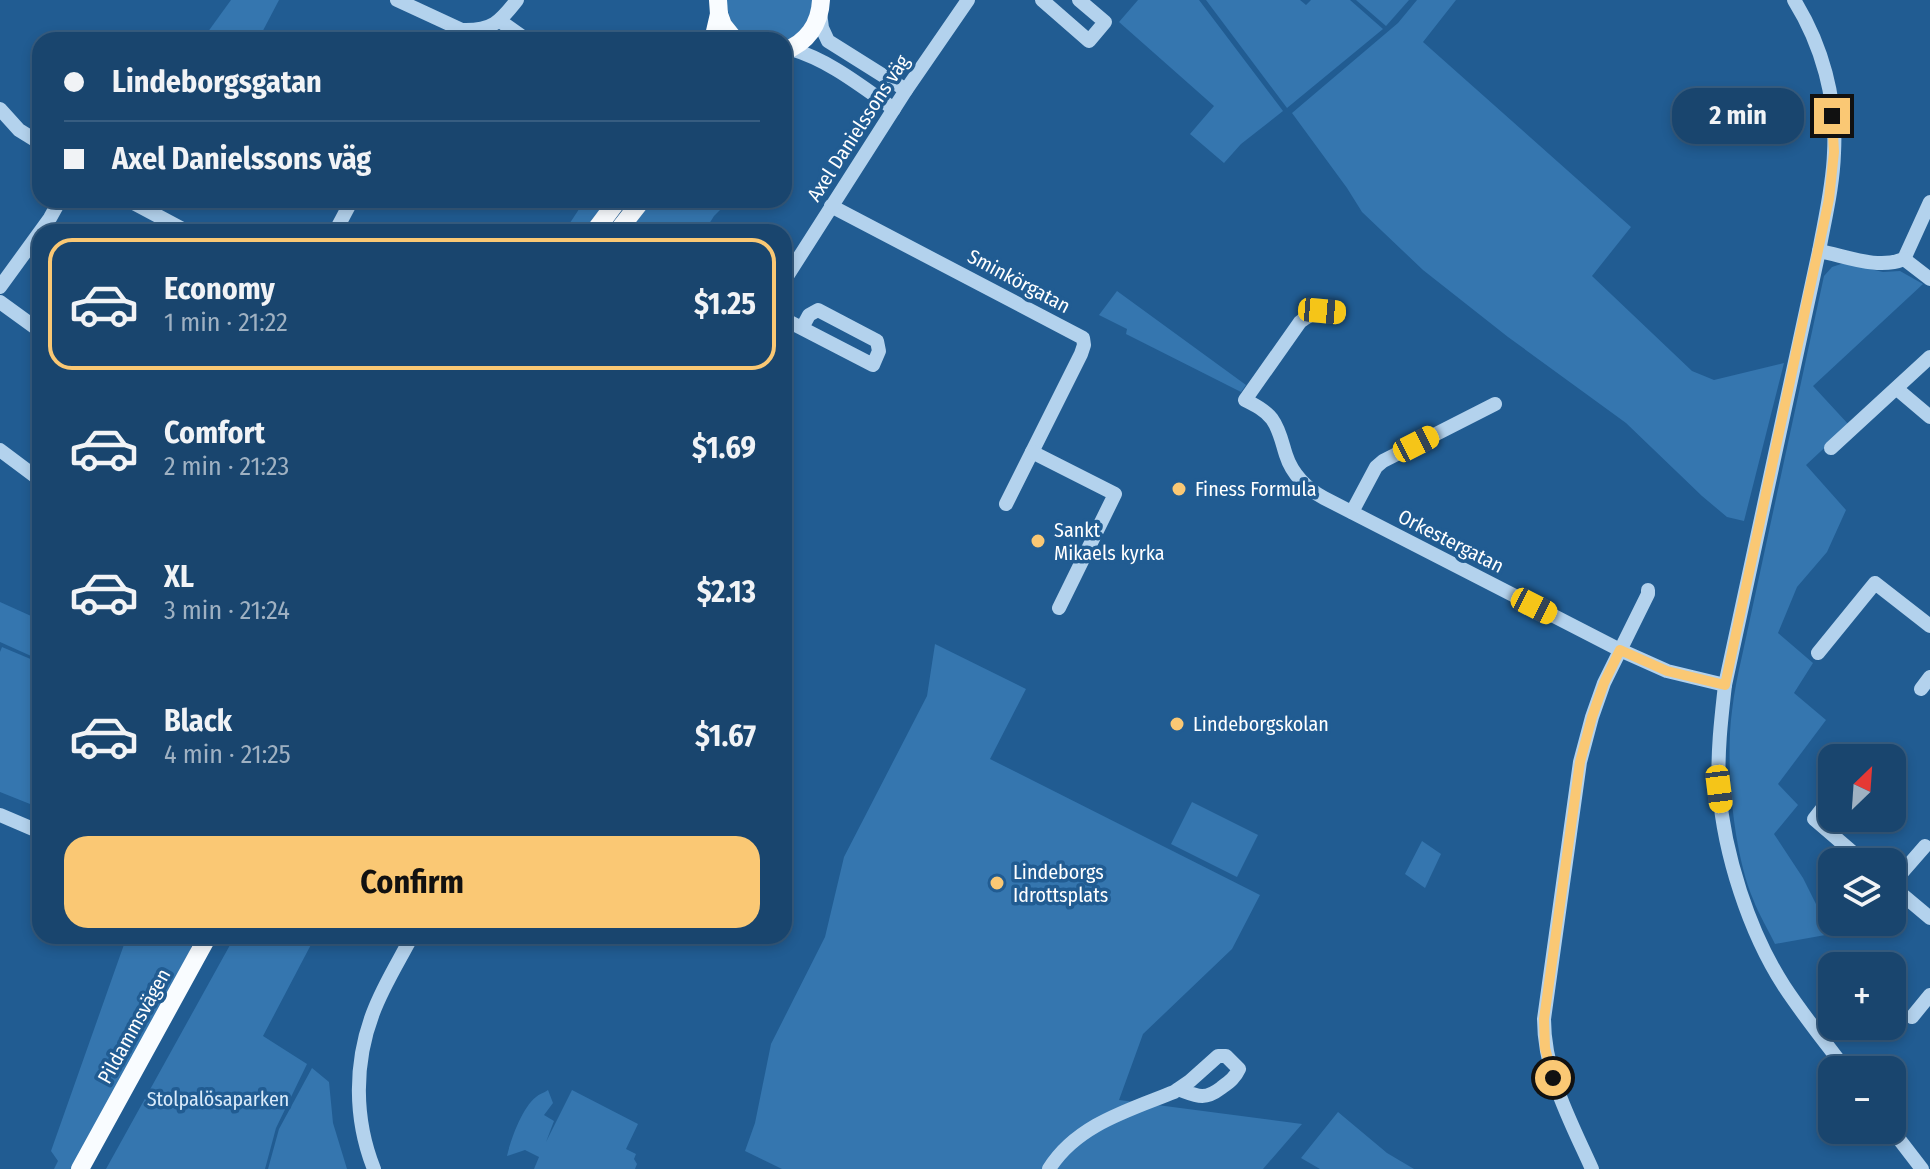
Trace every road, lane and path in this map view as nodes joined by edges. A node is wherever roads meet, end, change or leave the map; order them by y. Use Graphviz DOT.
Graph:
graph roads {
  1 [pos="397,0"];
  2 [pos="517,0"];
  3 [pos="968,0"];
  4 [pos="1042,0"];
  5 [pos="1079,0"];
  6 [pos="1794,0"];
  7 [pos="821,6"];
  8 [pos="718,7"];
  9 [pos="500,21"];
  10 [pos="454,32"];
  11 [pos="472,32"];
  12 [pos="516,32"];
  13 [pos="714,32"];
  14 [pos="729,32"];
  15 [pos="792,47"];
  16 [pos="792,51"];
  17 [pos="906,90"];
  18 [pos="0,109"];
  19 [pos="894,109"];
  20 [pos="0,124"];
  21 [pos="32,138"];
  22 [pos="32,147"];
  23 [pos="1930,202"];
  24 [pos="831,206"];
  25 [pos="143,208"];
  26 [pos="159,208"];
  27 [pos="636,208"];
  28 [pos="173,224"];
  29 [pos="188,224"];
  30 [pos="623,224"];
  31 [pos="32,243"];
  32 [pos="1819,251"];
  33 [pos="1904,259"];
  34 [pos="792,268"];
  35 [pos="1930,279"];
  36 [pos="0,287"];
  37 [pos="0,302"];
  38 [pos="1339,313"];
  39 [pos="792,323"];
  40 [pos="32,325"];
  41 [pos="802,328"];
  42 [pos="1930,357"];
  43 [pos="1897,389"];
  44 [pos="1495,404"];
  45 [pos="1930,417"];
  46 [pos="1831,448"];
  47 [pos="1034,449"];
  48 [pos="0,450"];
  49 [pos="32,474"];
  50 [pos="1006,504"];
  51 [pos="1352,512"];
  52 [pos="1648,590"];
  53 [pos="1059,608"];
  54 [pos="1930,626"];
  55 [pos="1620,650"];
  56 [pos="1818,653"];
  57 [pos="1725,685"];
  58 [pos="0,815"];
  59 [pos="32,829"];
  60 [pos="1829,832"];
  61 [pos="1925,846"];
  62 [pos="1848,848"];
  63 [pos="1906,868"];
  64 [pos="1906,897"];
  65 [pos="1930,918"];
  66 [pos="204,944"];
  67 [pos="408,944"];
  68 [pos="1930,995"];
  69 [pos="1912,1017"];
  70 [pos="1836,1056"];
  71 [pos="1178,1089"];
  72 [pos="1903,1144"];
  73 [pos="81,1169"];
  74 [pos="374,1169"];
  75 [pos="1049,1169"];
  76 [pos="1592,1169"];
  77 [pos="1922,1169"];
  1 -- 10 [label="street"];
  2 -- 9 [label="street"];
  3 -- 17 [label="street, Axel Danielssons väg"];
  4 -- 5 [label="street"];
  6 -- 32 [label="street"];
  7 -- 15 [label="main road"];
  7 -- 17 [label="street"];
  8 -- 13 [label="main road"];
  8 -- 14 [label="main road"];
  9 -- 11 [label="street"];
  9 -- 12 [label="street"];
  16 -- 19 [label="street"];
  17 -- 19 [label="street, Axel Danielssons väg"];
  18 -- 21 [label="street"];
  19 -- 24 [label="street, Axel Danielssons väg"];
  20 -- 22 [label="street"];
  23 -- 33 [label="street"];
  24 -- 34 [label="street, Axel Danielssons väg"];
  24 -- 47 [label="street, Sminkörgatan"];
  25 -- 28 [label="street"];
  26 -- 29 [label="street"];
  27 -- 30 [label="main road"];
  31 -- 36 [label="street"];
  32 -- 33 [label="street"];
  32 -- 57 [label="street"];
  33 -- 35 [label="street"];
  37 -- 40 [label="street"];
  38 -- 51 [label="street, Orkestergatan"];
  39 -- 41 [label="street"];
  41 -- 41 [label="street"];
  42 -- 43 [label="street"];
  43 -- 45 [label="street"];
  43 -- 46 [label="street"];
  44 -- 51 [label="street"];
  47 -- 50 [label="street"];
  47 -- 53 [label="street"];
  48 -- 49 [label="street"];
  51 -- 55 [label="street, Orkestergatan"];
  52 -- 55 [label="street"];
  54 -- 56 [label="street"];
  55 -- 57 [label="street, Orkestergatan"];
  55 -- 76 [label="street"];
  57 -- 70 [label="street"];
  58 -- 59 [label="street"];
  60 -- 62 [label="street"];
  61 -- 63 [label="street"];
  64 -- 65 [label="street"];
  66 -- 73 [label="main road, Pildammsvägen"];
  67 -- 74 [label="street"];
  68 -- 69 [label="street"];
  71 -- 75 [label="street"];
  72 -- 77 [label="street"];
}
